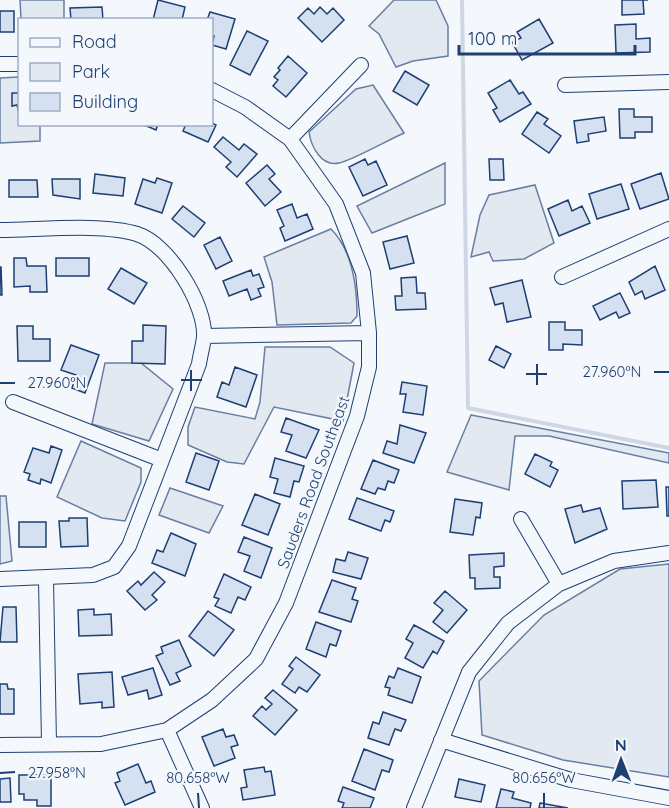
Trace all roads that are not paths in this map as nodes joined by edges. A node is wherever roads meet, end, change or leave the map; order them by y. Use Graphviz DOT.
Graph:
graph roads {
  1 [pos="0,64"];
  2 [pos="18,64"];
  3 [pos="361,65"];
  4 [pos="669,82"];
  5 [pos="566,85"];
  6 [pos="213,91"];
  7 [pos="290,139"];
  8 [pos="669,229"];
  9 [pos="0,230"];
  10 [pos="562,277"];
  11 [pos="369,333"];
  12 [pos="204,336"];
  13 [pos="13,402"];
  14 [pos="162,460"];
  15 [pos="521,519"];
  16 [pos="669,553"];
  17 [pos="0,579"];
  18 [pos="46,579"];
  19 [pos="559,584"];
  20 [pos="167,730"];
  21 [pos="441,740"];
  22 [pos="50,744"];
  23 [pos="0,745"];
  24 [pos="669,798"];
  25 [pos="202,808"];
  26 [pos="414,808"];
  1 -- 2 [label="street"];
  3 -- 7 [label="street"];
  4 -- 5 [label="street"];
  6 -- 7 [label="street, Sauders Road Southeast"];
  7 -- 11 [label="street, Sauders Road Southeast"];
  8 -- 10 [label="street"];
  9 -- 12 [label="street"];
  11 -- 12 [label="street"];
  11 -- 20 [label="street, Sauders Road Southeast"];
  12 -- 14 [label="street"];
  13 -- 14 [label="street"];
  14 -- 18 [label="street"];
  15 -- 19 [label="street"];
  16 -- 19 [label="street"];
  17 -- 18 [label="street"];
  18 -- 22 [label="street"];
  19 -- 21 [label="street"];
  20 -- 22 [label="street, Sauders Road Southeast"];
  20 -- 25 [label="street"];
  21 -- 24 [label="street"];
  21 -- 26 [label="street"];
  22 -- 23 [label="street, Sauders Road Southeast"];
}
